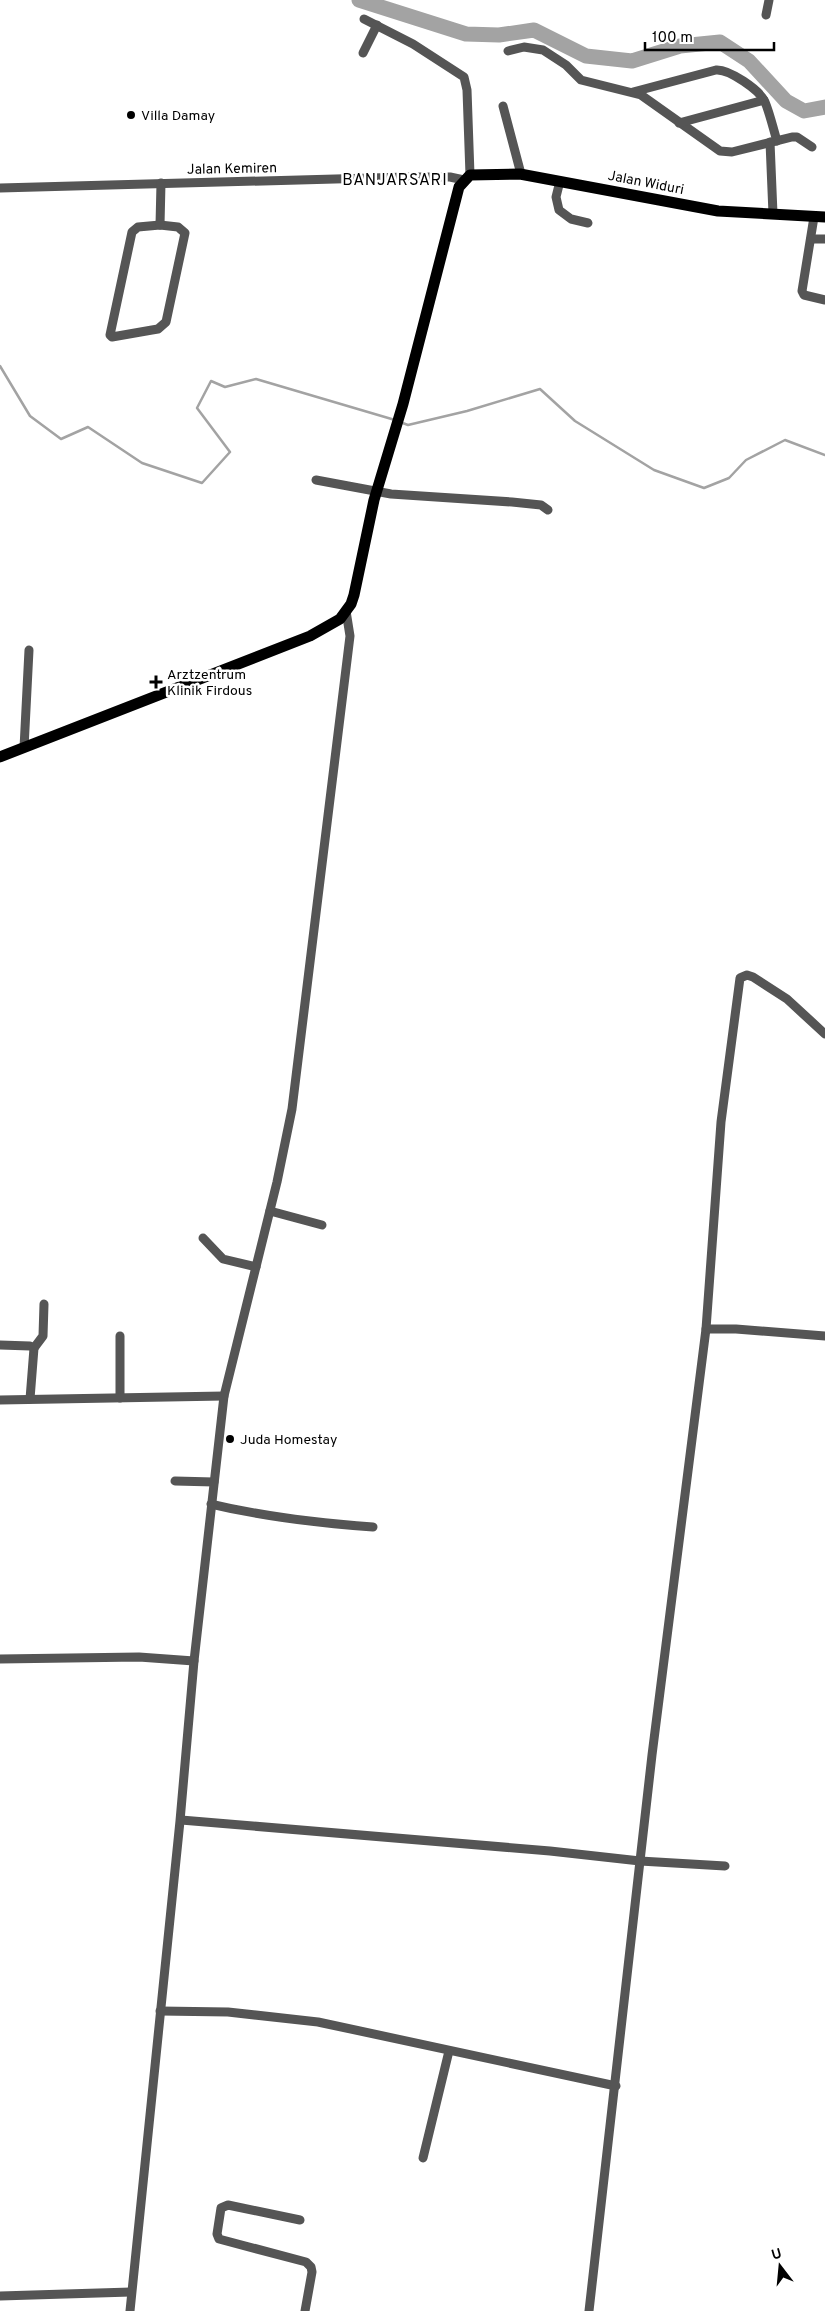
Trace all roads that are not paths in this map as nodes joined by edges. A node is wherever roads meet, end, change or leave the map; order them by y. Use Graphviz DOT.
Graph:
graph roads {
  1 [pos="769,0"];
  2 [pos="766,15"];
  3 [pos="364,18"];
  4 [pos="377,25"];
  5 [pos="508,51"];
  6 [pos="363,53"];
  7 [pos="633,92"];
  8 [pos="764,100"];
  9 [pos="503,106"];
  10 [pos="679,123"];
  11 [pos="773,142"];
  12 [pos="812,146"];
  13 [pos="518,174"];
  14 [pos="467,178"];
  15 [pos="162,183"];
  16 [pos="559,184"];
  17 [pos="0,188"];
  18 [pos="773,214"];
  19 [pos="817,219"];
  20 [pos="588,223"];
  21 [pos="160,225"];
  22 [pos="811,237"];
  23 [pos="825,239"];
  24 [pos="825,300"];
  25 [pos="316,480"];
  26 [pos="377,491"];
  27 [pos="548,510"];
  28 [pos="346,612"];
  29 [pos="29,650"];
  30 [pos="24,748"];
  31 [pos="0,757"];
  32 [pos="825,1034"];
  33 [pos="270,1212"];
  34 [pos="322,1225"];
  35 [pos="204,1238"];
  36 [pos="256,1267"];
  37 [pos="44,1304"];
  38 [pos="706,1329"];
  39 [pos="120,1336"];
  40 [pos="825,1336"];
  41 [pos="0,1344"];
  42 [pos="34,1348"];
  43 [pos="224,1396"];
  44 [pos="120,1398"];
  45 [pos="30,1399"];
  46 [pos="0,1400"];
  47 [pos="175,1481"];
  48 [pos="214,1482"];
  49 [pos="211,1504"];
  50 [pos="373,1526"];
  51 [pos="0,1659"];
  52 [pos="194,1661"];
  53 [pos="180,1820"];
  54 [pos="640,1861"];
  55 [pos="725,1866"];
  56 [pos="160,2011"];
  57 [pos="450,2051"];
  58 [pos="616,2086"];
  59 [pos="423,2158"];
  60 [pos="300,2220"];
  61 [pos="132,2292"];
  62 [pos="0,2296"];
  63 [pos="130,2311"];
  64 [pos="305,2311"];
  65 [pos="589,2311"];
  1 -- 2 [label="street"];
  3 -- 4 [label="street"];
  4 -- 6 [label="street"];
  4 -- 14 [label="street"];
  5 -- 7 [label="street"];
  7 -- 8 [label="street"];
  7 -- 10 [label="street"];
  8 -- 10 [label="street"];
  8 -- 11 [label="street"];
  9 -- 13 [label="street"];
  10 -- 11 [label="street"];
  11 -- 12 [label="street"];
  11 -- 18 [label="street"];
  13 -- 14 [label="main road, Jalan Widuri"];
  13 -- 16 [label="main road, Jalan Widuri"];
  14 -- 15 [label="street, Jalan Kemiren"];
  14 -- 26 [label="main road"];
  15 -- 17 [label="street, Jalan Kemiren"];
  15 -- 21 [label="street"];
  16 -- 18 [label="main road, Jalan Widuri"];
  16 -- 20 [label="street"];
  18 -- 19 [label="main road, Jalan Widuri"];
  19 -- 22 [label="street"];
  21 -- 21 [label="street"];
  22 -- 23 [label="street"];
  22 -- 24 [label="street"];
  25 -- 26 [label="street"];
  26 -- 27 [label="street"];
  26 -- 28 [label="main road"];
  28 -- 30 [label="main road"];
  28 -- 33 [label="street"];
  29 -- 30 [label="street"];
  30 -- 31 [label="main road"];
  32 -- 38 [label="street"];
  33 -- 34 [label="street"];
  33 -- 36 [label="street"];
  35 -- 36 [label="street"];
  36 -- 43 [label="street"];
  37 -- 42 [label="street"];
  38 -- 40 [label="street"];
  38 -- 54 [label="street"];
  39 -- 44 [label="street"];
  41 -- 42 [label="street"];
  42 -- 45 [label="street"];
  43 -- 44 [label="street"];
  43 -- 48 [label="street"];
  44 -- 45 [label="street"];
  45 -- 46 [label="street"];
  47 -- 48 [label="street"];
  48 -- 49 [label="street"];
  49 -- 50 [label="street"];
  49 -- 52 [label="street"];
  51 -- 52 [label="street"];
  52 -- 53 [label="street"];
  53 -- 54 [label="street"];
  53 -- 56 [label="street"];
  54 -- 55 [label="street"];
  54 -- 58 [label="street"];
  56 -- 57 [label="street"];
  56 -- 61 [label="street"];
  57 -- 58 [label="street"];
  57 -- 59 [label="street"];
  58 -- 65 [label="street"];
  60 -- 64 [label="street"];
  61 -- 62 [label="street"];
  61 -- 63 [label="street"];
}
